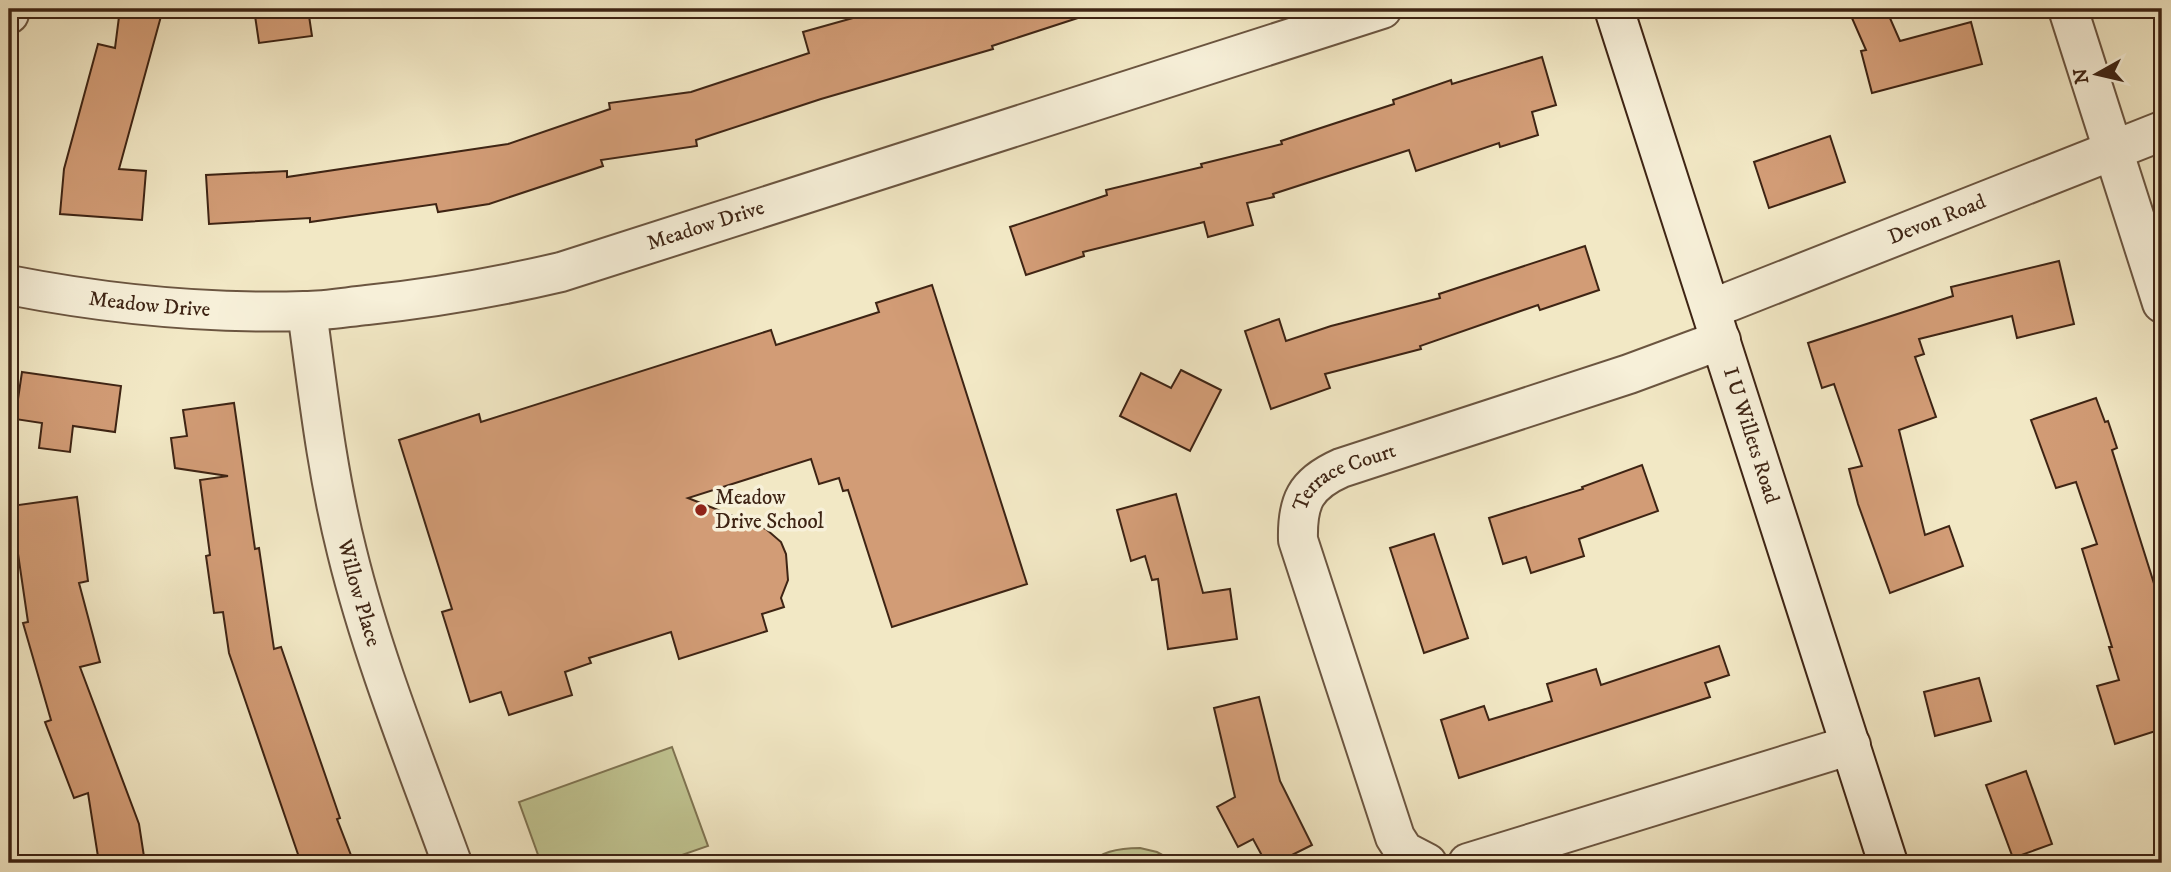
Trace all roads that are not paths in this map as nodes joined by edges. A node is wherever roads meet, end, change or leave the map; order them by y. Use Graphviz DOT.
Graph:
graph roads {
  1 [pos="10,9"];
  2 [pos="1382,9"];
  3 [pos="1614,9"];
  4 [pos="2067,9"];
  5 [pos="9,14"];
  6 [pos="1318,18"];
  7 [pos="2162,131"];
  8 [pos="2113,150"];
  9 [pos="9,285"];
  10 [pos="2162,303"];
  11 [pos="307,311"];
  12 [pos="1716,325"];
  13 [pos="1851,745"];
  14 [pos="452,863"];
  15 [pos="1427,863"];
  16 [pos="1468,863"];
  17 [pos="1888,863"];
  1 -- 5 [label="street"];
  2 -- 6 [label="street, Meadow Drive"];
  3 -- 12 [label="street, I U Willets Road"];
  4 -- 8 [label="street"];
  6 -- 11 [label="street, Meadow Drive"];
  7 -- 8 [label="street, Devon Road"];
  8 -- 10 [label="street"];
  8 -- 12 [label="street, Devon Road"];
  9 -- 11 [label="street, Meadow Drive"];
  11 -- 14 [label="street, Willow Place"];
  12 -- 13 [label="street, I U Willets Road"];
  12 -- 15 [label="street, Terrace Court"];
  13 -- 16 [label="street"];
  13 -- 17 [label="street, I U Willets Road"];
}
